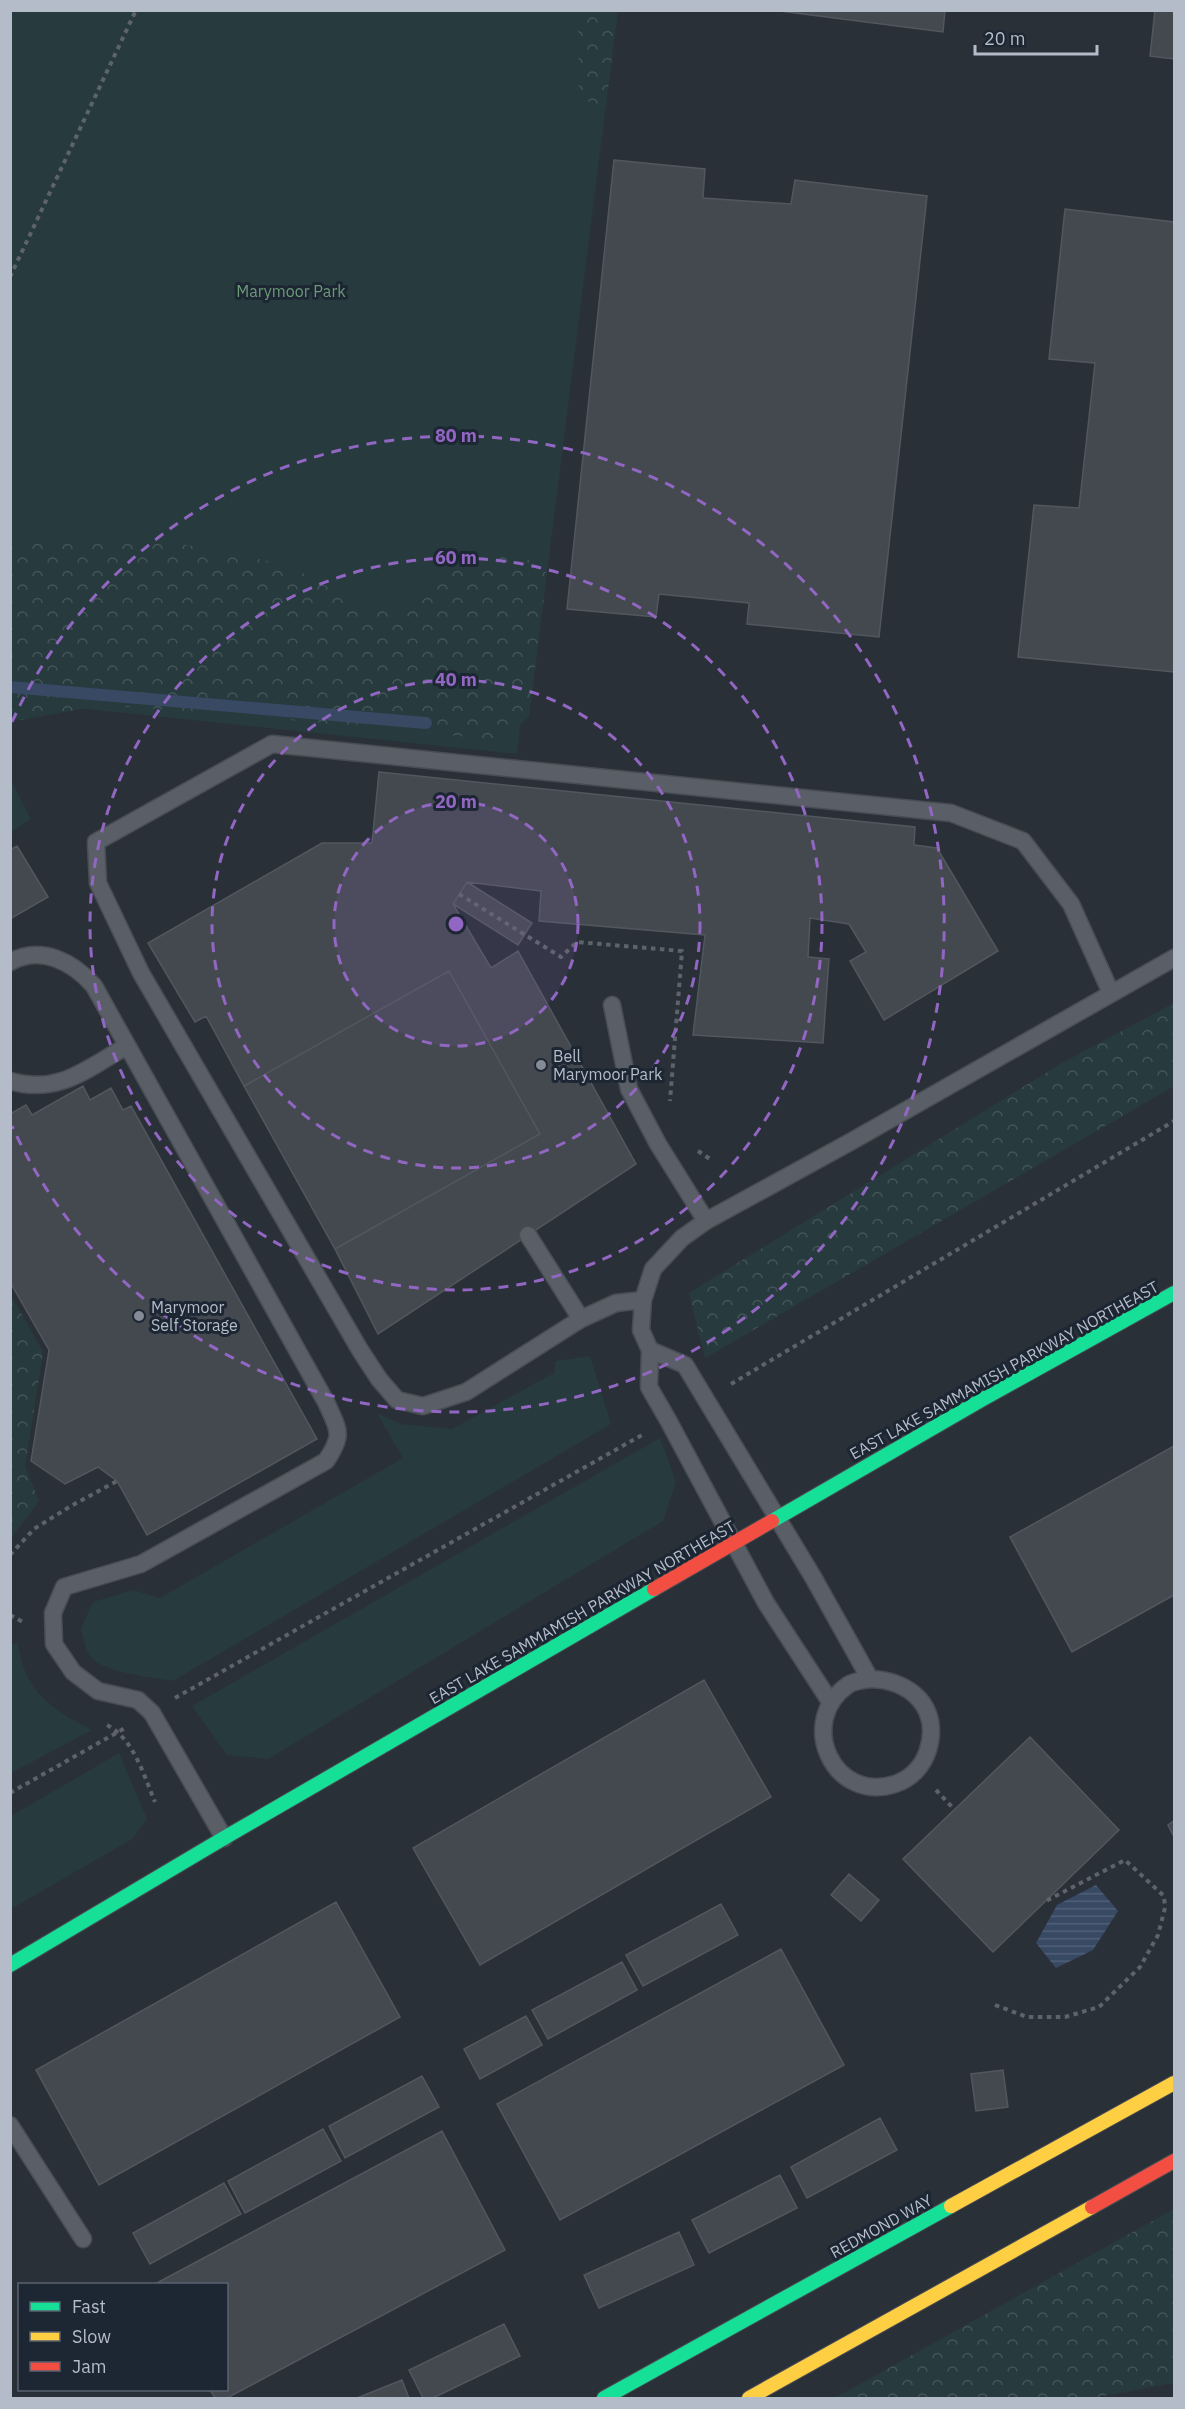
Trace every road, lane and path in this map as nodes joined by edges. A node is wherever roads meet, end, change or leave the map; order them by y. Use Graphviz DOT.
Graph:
graph roads {
  1 [pos="136,10"];
  2 [pos="10,277"];
  3 [pos="1174,958"];
  4 [pos="10,962"];
  5 [pos="1111,993"];
  6 [pos="612,1005"];
  7 [pos="127,1046"];
  8 [pos="10,1081"];
  9 [pos="1174,1121"];
  10 [pos="706,1221"];
  11 [pos="528,1235"];
  12 [pos="1174,1293"];
  13 [pos="643,1300"];
  14 [pos="581,1319"];
  15 [pos="650,1350"];
  16 [pos="728,1386"];
  17 [pos="643,1434"];
  18 [pos="117,1481"];
  19 [pos="778,1517"];
  20 [pos="735,1543"];
  21 [pos="10,1555"];
  22 [pos="870,1679"];
  23 [pos="183,1694"];
  24 [pos="831,1703"];
  25 [pos="124,1728"];
  26 [pos="10,1793"];
  27 [pos="224,1838"];
  28 [pos="1044,1902"];
  29 [pos="10,1965"];
  30 [pos="994,2005"];
  31 [pos="1174,2083"];
  32 [pos="10,2125"];
  33 [pos="1174,2161"];
  34 [pos="83,2239"];
  35 [pos="604,2398"];
  36 [pos="748,2398"];
  1 -- 2 [label="path"];
  3 -- 5 [label="lane"];
  4 -- 7 [label="lane"];
  5 -- 10 [label="lane"];
  5 -- 14 [label="lane"];
  6 -- 10 [label="lane"];
  7 -- 8 [label="lane"];
  7 -- 27 [label="lane"];
  9 -- 16 [label="path"];
  10 -- 13 [label="lane"];
  11 -- 14 [label="lane"];
  12 -- 19 [label="main road, EAST LAKE SAMMAMISH PARKWAY NORTHEAST"];
  13 -- 14 [label="lane"];
  13 -- 15 [label="lane"];
  15 -- 19 [label="lane"];
  15 -- 20 [label="lane"];
  17 -- 23 [label="path"];
  18 -- 21 [label="path"];
  19 -- 20 [label="main road, EAST LAKE SAMMAMISH PARKWAY NORTHEAST"];
  19 -- 22 [label="lane"];
  20 -- 24 [label="lane"];
  20 -- 27 [label="main road, EAST LAKE SAMMAMISH PARKWAY NORTHEAST"];
  22 -- 24 [label="lane"];
  22 -- 24 [label="lane"];
  25 -- 26 [label="path"];
  27 -- 29 [label="main road, EAST LAKE SAMMAMISH PARKWAY NORTHEAST"];
  28 -- 30 [label="path"];
  31 -- 35 [label="main road, REDMOND WAY"];
  32 -- 34 [label="lane"];
  33 -- 36 [label="main road"];
}
